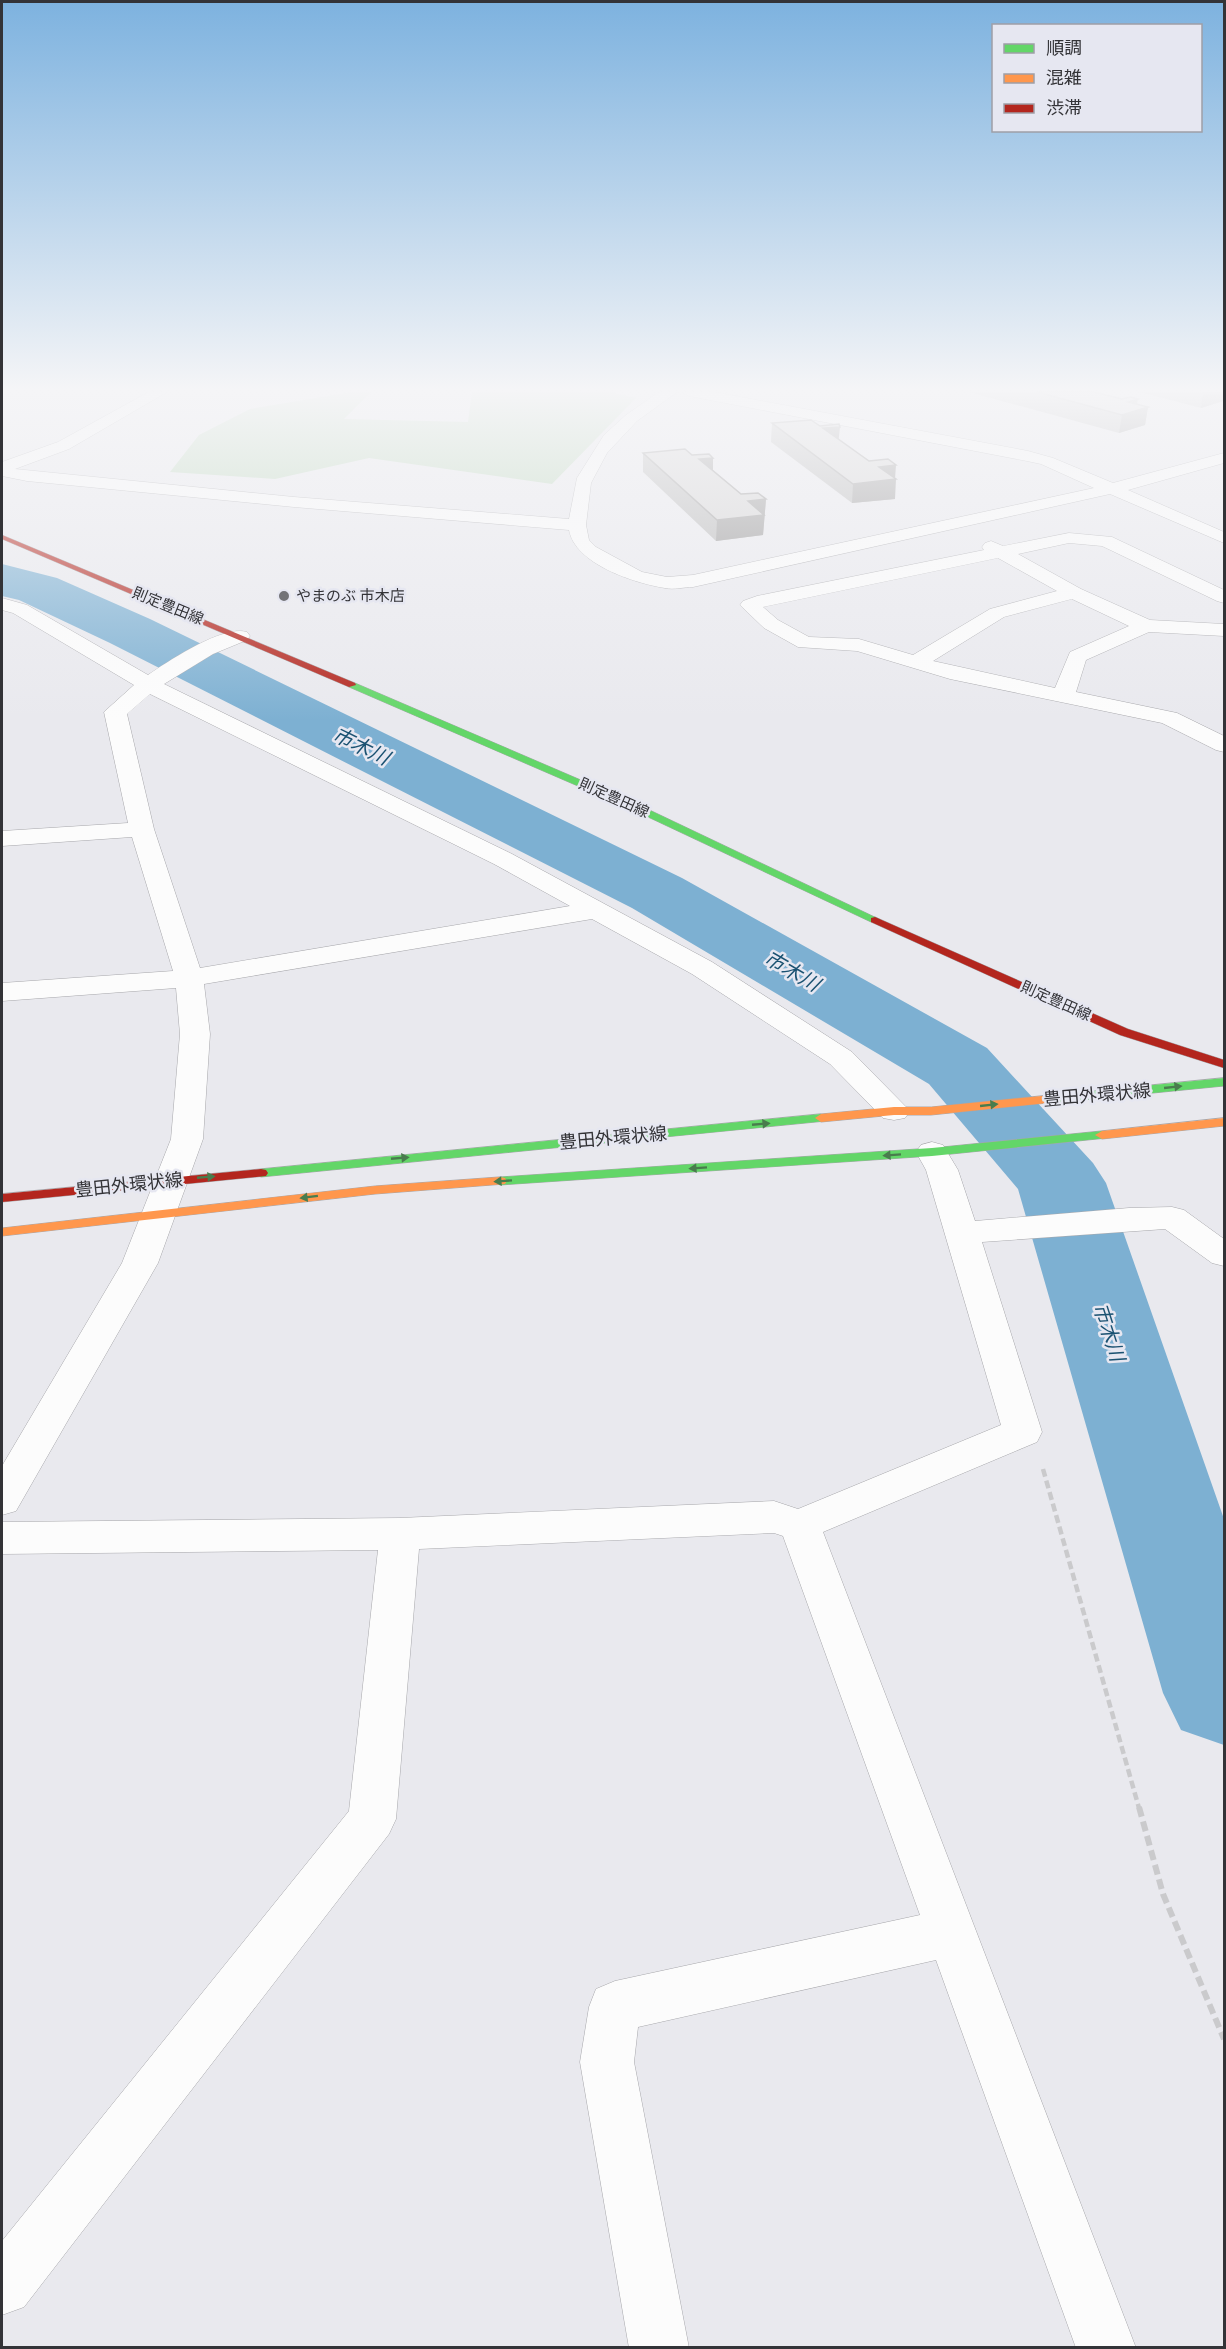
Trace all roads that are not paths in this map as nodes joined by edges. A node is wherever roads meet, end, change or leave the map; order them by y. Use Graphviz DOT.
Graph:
graph roads {
  1 [pos="290,502"];
  2 [pos="581,502"];
  3 [pos="1054,502"];
  4 [pos="1141,502"];
  5 [pos="577,525"];
  6 [pos="946,525"];
  7 [pos="2,537"];
  8 [pos="1224,538"];
  9 [pos="1000,552"];
  10 [pos="1074,593"];
  11 [pos="1224,597"];
  12 [pos="2,604"];
  13 [pos="1146,626"];
  14 [pos="1224,630"];
  15 [pos="240,636"];
  16 [pos="918,661"];
  17 [pos="147,684"];
  18 [pos="1064,695"];
  19 [pos="1224,745"];
  20 [pos="142,829"];
  21 [pos="2,839"];
  22 [pos="596,910"];
  23 [pos="189,978"];
  24 [pos="2,992"];
  25 [pos="1224,1064"];
  26 [pos="1224,1082"];
  27 [pos="894,1111"];
  28 [pos="1224,1122"];
  29 [pos="932,1152"];
  30 [pos="173,1180"];
  31 [pos="2,1198"];
  32 [pos="159,1215"];
  33 [pos="2,1232"];
  34 [pos="962,1233"];
  35 [pos="1224,1255"];
  36 [pos="2,1500"];
  37 [pos="800,1525"];
  38 [pos="400,1534"];
  39 [pos="2,1538"];
  40 [pos="952,1932"];
  41 [pos="2,2284"];
  42 [pos="659,2348"];
  43 [pos="1106,2348"];
  1 -- 5 [label="street"];
  2 -- 5 [label="street"];
  3 -- 6 [label="street"];
  4 -- 8 [label="street"];
  5 -- 6 [label="street"];
  6 -- 9 [label="street"];
  7 -- 15 [label="street, 則定豊田線"];
  9 -- 10 [label="street"];
  9 -- 11 [label="street"];
  9 -- 16 [label="street"];
  10 -- 13 [label="street"];
  10 -- 16 [label="street"];
  12 -- 17 [label="street"];
  13 -- 14 [label="street"];
  13 -- 18 [label="street"];
  15 -- 17 [label="street"];
  15 -- 25 [label="street, 則定豊田線"];
  16 -- 18 [label="street"];
  17 -- 20 [label="street"];
  17 -- 22 [label="street"];
  18 -- 19 [label="street"];
  20 -- 21 [label="street"];
  20 -- 23 [label="street"];
  22 -- 23 [label="street"];
  22 -- 27 [label="street"];
  23 -- 24 [label="street"];
  23 -- 30 [label="street"];
  27 -- 26 [label="street, 豊田外環状線, one-way"];
  30 -- 27 [label="street, 豊田外環状線, one-way"];
  28 -- 29 [label="street, 豊田外環状線"];
  29 -- 32 [label="street, 豊田外環状線, one-way"];
  29 -- 34 [label="street"];
  30 -- 31 [label="street, 豊田外環状線"];
  30 -- 32 [label="street"];
  32 -- 33 [label="street, 豊田外環状線"];
  32 -- 36 [label="street"];
  34 -- 35 [label="street"];
  34 -- 37 [label="street"];
  37 -- 38 [label="street"];
  37 -- 40 [label="street"];
  38 -- 39 [label="street"];
  38 -- 41 [label="street"];
  40 -- 42 [label="street"];
  40 -- 43 [label="street"];
}
